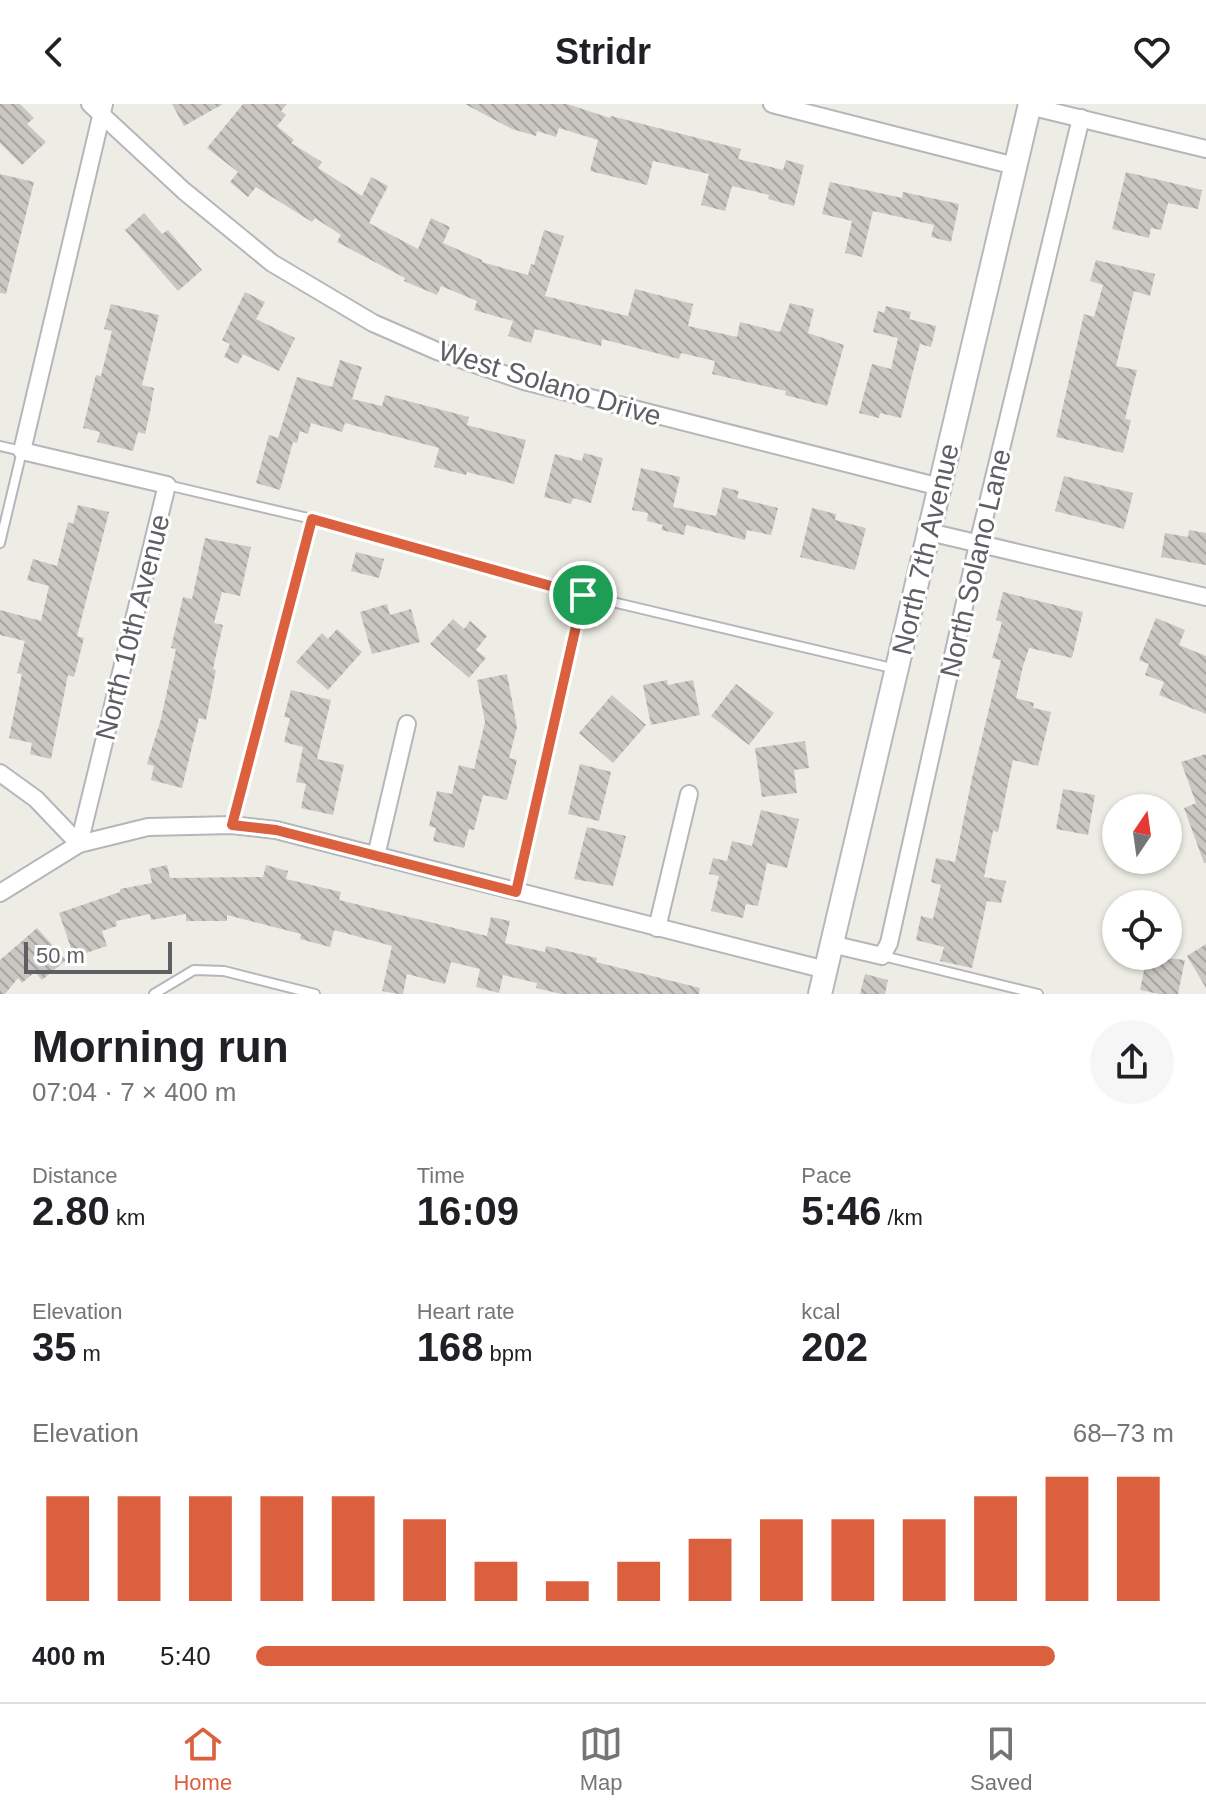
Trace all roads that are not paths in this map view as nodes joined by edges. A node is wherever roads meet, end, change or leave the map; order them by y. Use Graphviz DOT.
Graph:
graph roads {
  1 [pos="772,104"];
  2 [pos="1030,105"];
  3 [pos="98,108"];
  4 [pos="1081,118"];
  5 [pos="1206,149"];
  6 [pos="1015,166"];
  7 [pos="0,446"];
  8 [pos="22,451"];
  9 [pos="167,485"];
  10 [pos="940,487"];
  11 [pos="312,519"];
  12 [pos="929,532"];
  13 [pos="0,543"];
  14 [pos="978,544"];
  15 [pos="583,595"];
  16 [pos="1206,597"];
  17 [pos="897,669"];
  18 [pos="407,724"];
  19 [pos="0,773"];
  20 [pos="689,794"];
  21 [pos="232,825"];
  22 [pos="79,844"];
  23 [pos="376,856"];
  24 [pos="516,892"];
  25 [pos="0,893"];
  26 [pos="657,928"];
  27 [pos="831,944"];
  28 [pos="882,956"];
  29 [pos="826,970"];
  30 [pos="154,994"];
  31 [pos="315,994"];
  32 [pos="820,994"];
  33 [pos="1038,994"];
  1 -- 6 [label="street"];
  2 -- 4 [label="street"];
  2 -- 6 [label="main road, North 7th Avenue"];
  3 -- 8 [label="street"];
  3 -- 10 [label="street, West Solano Drive"];
  4 -- 5 [label="street"];
  4 -- 14 [label="street, North Solano Lane"];
  6 -- 10 [label="main road, North 7th Avenue"];
  7 -- 8 [label="lane"];
  8 -- 9 [label="street, North 10th Avenue"];
  8 -- 13 [label="lane"];
  9 -- 11 [label="lane"];
  9 -- 22 [label="street, North 10th Avenue"];
  10 -- 12 [label="main road, North 7th Avenue"];
  11 -- 15 [label="lane"];
  11 -- 21 [label="lane"];
  12 -- 14 [label="street"];
  12 -- 17 [label="main road, North 7th Avenue"];
  14 -- 16 [label="street"];
  14 -- 28 [label="street, North Solano Lane"];
  15 -- 17 [label="lane"];
  15 -- 24 [label="lane"];
  17 -- 27 [label="main road, North 7th Avenue"];
  18 -- 23 [label="street"];
  19 -- 22 [label="street"];
  20 -- 26 [label="street"];
  21 -- 22 [label="street"];
  21 -- 23 [label="street"];
  22 -- 25 [label="street"];
  23 -- 24 [label="street"];
  24 -- 26 [label="street"];
  26 -- 29 [label="street"];
  27 -- 28 [label="street"];
  27 -- 29 [label="main road, North 7th Avenue"];
  28 -- 33 [label="lane"];
  29 -- 32 [label="main road, North 7th Avenue"];
  30 -- 31 [label="lane"];
}
